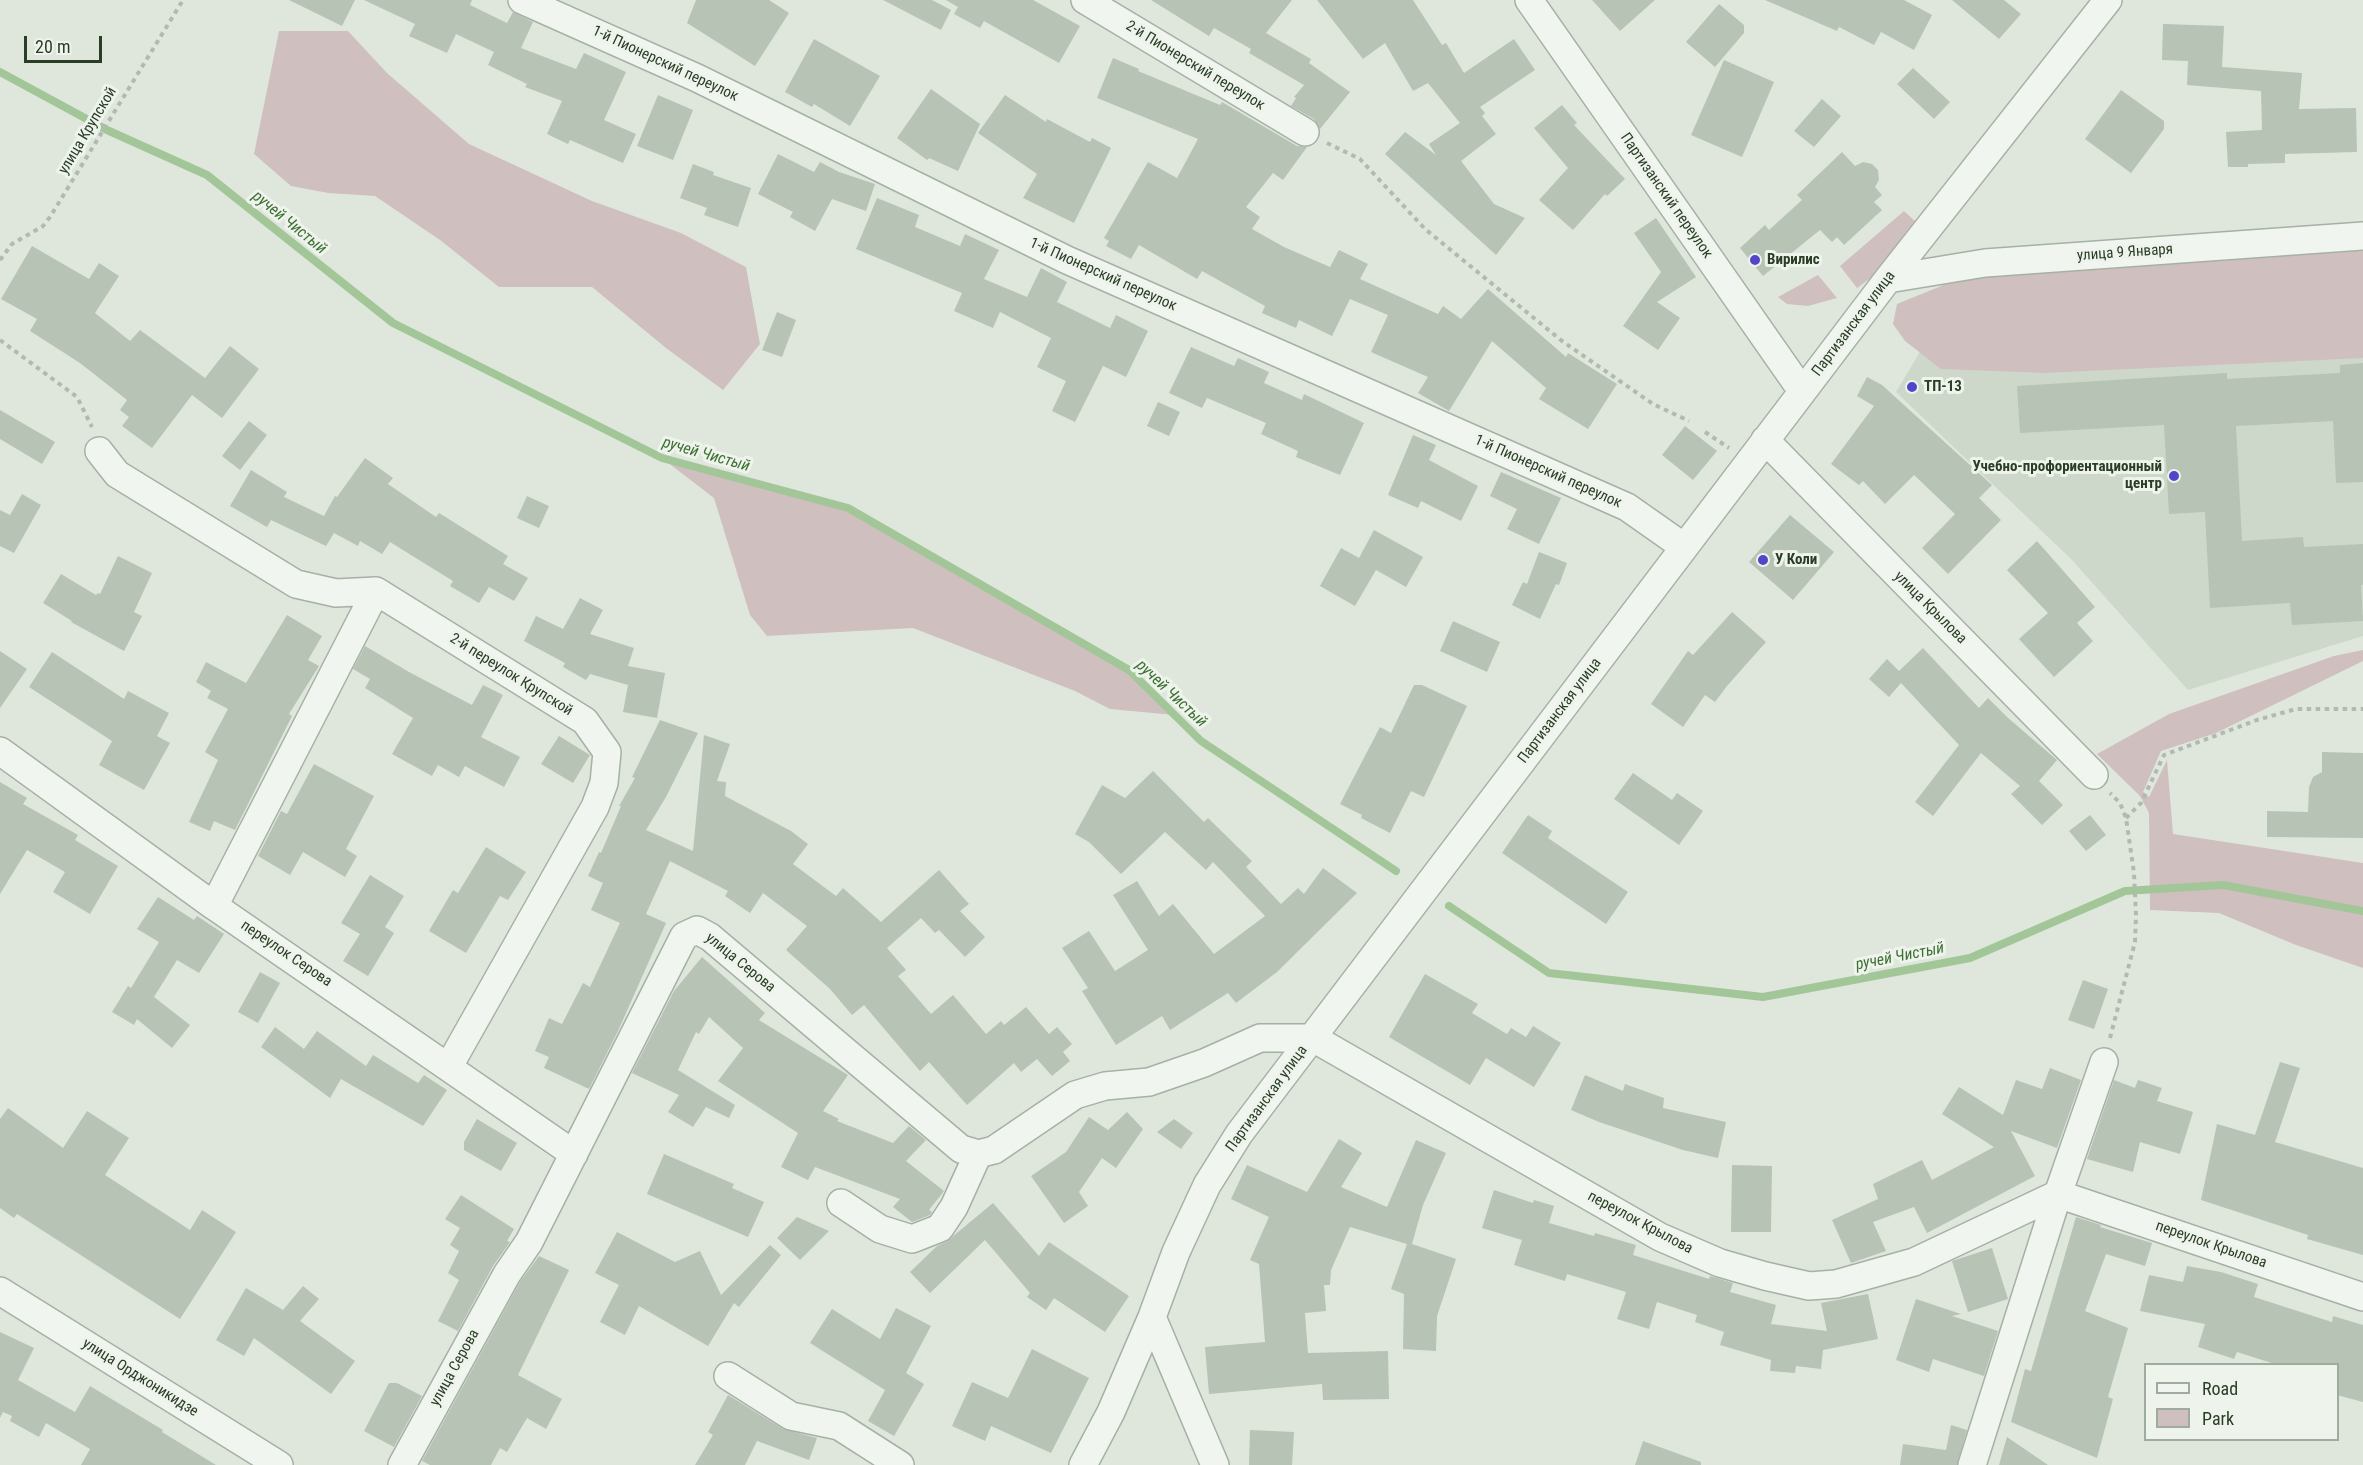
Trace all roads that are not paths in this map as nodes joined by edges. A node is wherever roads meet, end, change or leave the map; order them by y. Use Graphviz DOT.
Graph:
graph roads {
  1 [pos="522,0"];
  2 [pos="1085,0"];
  3 [pos="1529,0"];
  4 [pos="2108,0"];
  5 [pos="1305,132"];
  6 [pos="2363,236"];
  7 [pos="1888,279"];
  8 [pos="1803,392"];
  9 [pos="1766,440"];
  10 [pos="99,451"];
  11 [pos="1684,547"];
  12 [pos="376,591"];
  13 [pos="0,751"];
  14 [pos="2094,775"];
  15 [pos="214,906"];
  16 [pos="1312,1038"];
  17 [pos="2104,1062"];
  18 [pos="449,1066"];
  19 [pos="574,1154"];
  20 [pos="978,1154"];
  21 [pos="2058,1194"];
  22 [pos="841,1203"];
  23 [pos="0,1292"];
  24 [pos="2363,1297"];
  25 [pos="1152,1317"];
  26 [pos="728,1376"];
  27 [pos="279,1465"];
  28 [pos="402,1465"];
  29 [pos="900,1465"];
  30 [pos="1083,1465"];
  31 [pos="1215,1465"];
  32 [pos="1972,1465"];
  1 -- 11 [label="street, 1-й Пионерский переулок"];
  2 -- 5 [label="street, 2-й Пионерский переулок"];
  3 -- 8 [label="street, Партизанский переулок"];
  4 -- 7 [label="street, Партизанская улица"];
  6 -- 7 [label="street, улица 9 Января"];
  7 -- 8 [label="street, Партизанская улица"];
  8 -- 9 [label="street, Партизанская улица"];
  9 -- 11 [label="street, Партизанская улица"];
  9 -- 14 [label="street, улица Крылова"];
  10 -- 12 [label="street"];
  11 -- 16 [label="street, Партизанская улица"];
  12 -- 15 [label="street"];
  12 -- 18 [label="street, 2-й переулок Крупской"];
  13 -- 15 [label="street, переулок Серова"];
  15 -- 18 [label="street, переулок Серова"];
  16 -- 20 [label="street"];
  16 -- 21 [label="street, переулок Крылова"];
  16 -- 25 [label="street, Партизанская улица"];
  17 -- 21 [label="street"];
  18 -- 19 [label="street, переулок Серова"];
  19 -- 20 [label="street, улица Серова"];
  19 -- 28 [label="street, улица Серова"];
  20 -- 22 [label="street"];
  21 -- 24 [label="street, переулок Крылова"];
  21 -- 32 [label="street"];
  23 -- 27 [label="street, улица Орджоникидзе"];
  25 -- 30 [label="street, Партизанская улица"];
  25 -- 31 [label="street"];
  26 -- 29 [label="street"];
}
